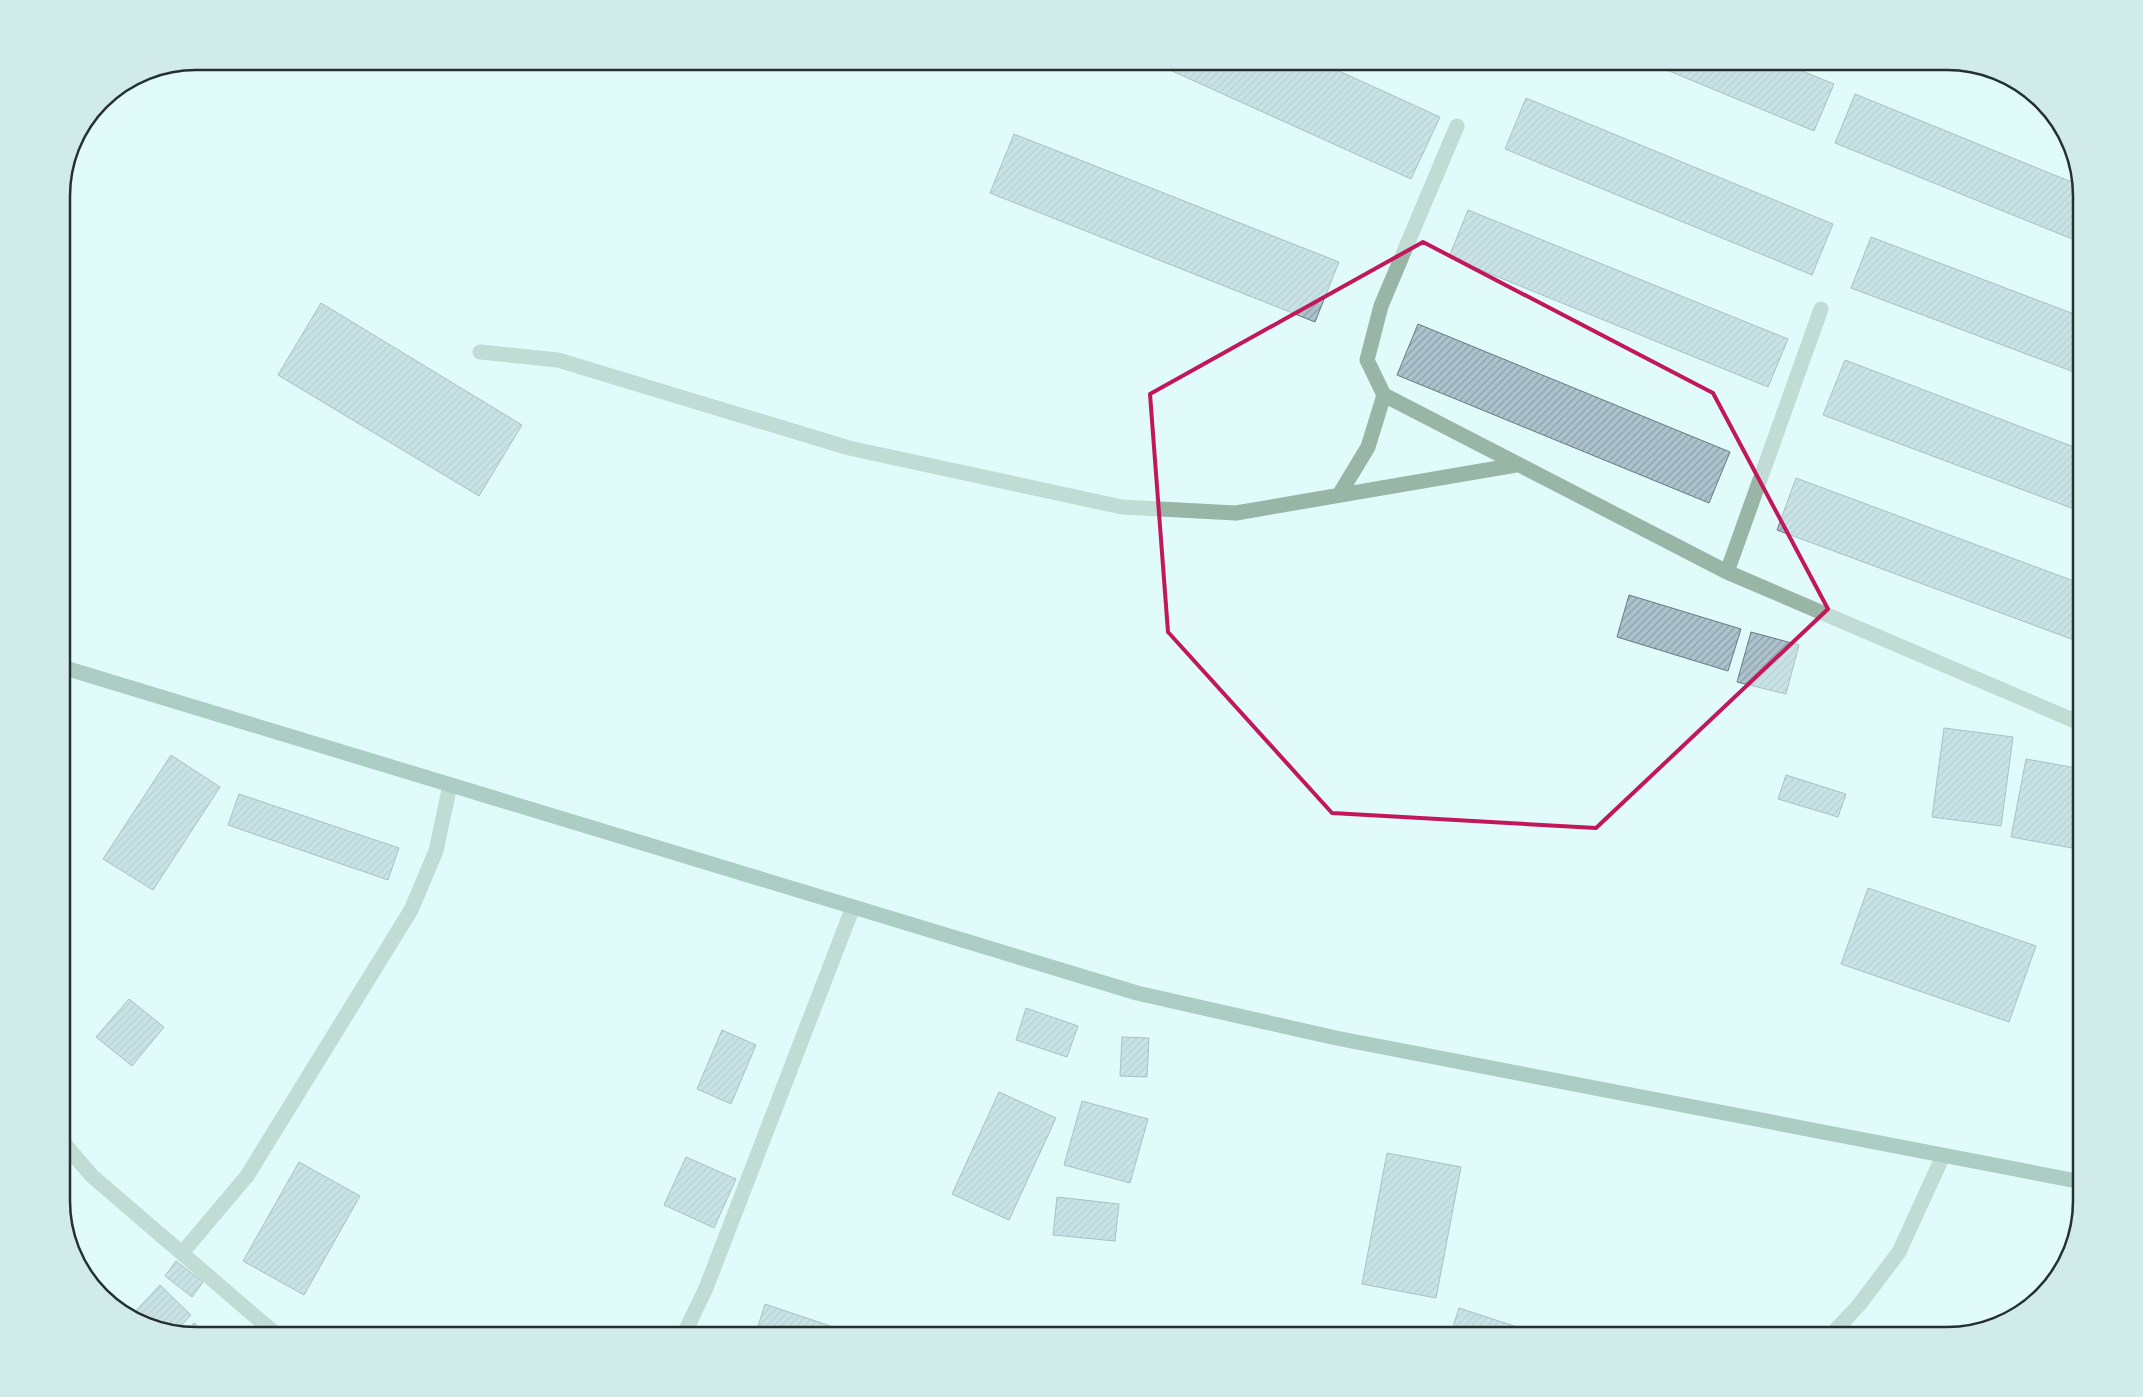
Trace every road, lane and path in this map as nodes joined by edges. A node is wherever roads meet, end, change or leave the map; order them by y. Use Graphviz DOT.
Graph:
graph roads {
  1 [pos="1457,126"];
  2 [pos="1820,309"];
  3 [pos="480,352"];
  4 [pos="1384,396"];
  5 [pos="1516,465"];
  6 [pos="1339,495"];
  7 [pos="1727,572"];
  8 [pos="70,669"];
  9 [pos="2073,720"];
  10 [pos="450,785"];
  11 [pos="853,907"];
  12 [pos="70,1150"];
  13 [pos="1943,1156"];
  14 [pos="2073,1180"];
  15 [pos="182,1253"];
  16 [pos="268,1327"];
  17 [pos="687,1327"];
  18 [pos="1838,1327"];
  1 -- 4 [label="street"];
  2 -- 7 [label="street"];
  3 -- 6 [label="street"];
  4 -- 5 [label="street"];
  4 -- 6 [label="street"];
  5 -- 6 [label="street"];
  5 -- 7 [label="street"];
  7 -- 9 [label="street"];
  8 -- 10 [label="main road"];
  10 -- 11 [label="main road"];
  10 -- 15 [label="street"];
  11 -- 13 [label="main road"];
  11 -- 17 [label="street"];
  12 -- 15 [label="street"];
  13 -- 14 [label="main road"];
  13 -- 18 [label="street"];
  15 -- 16 [label="street"];
}
